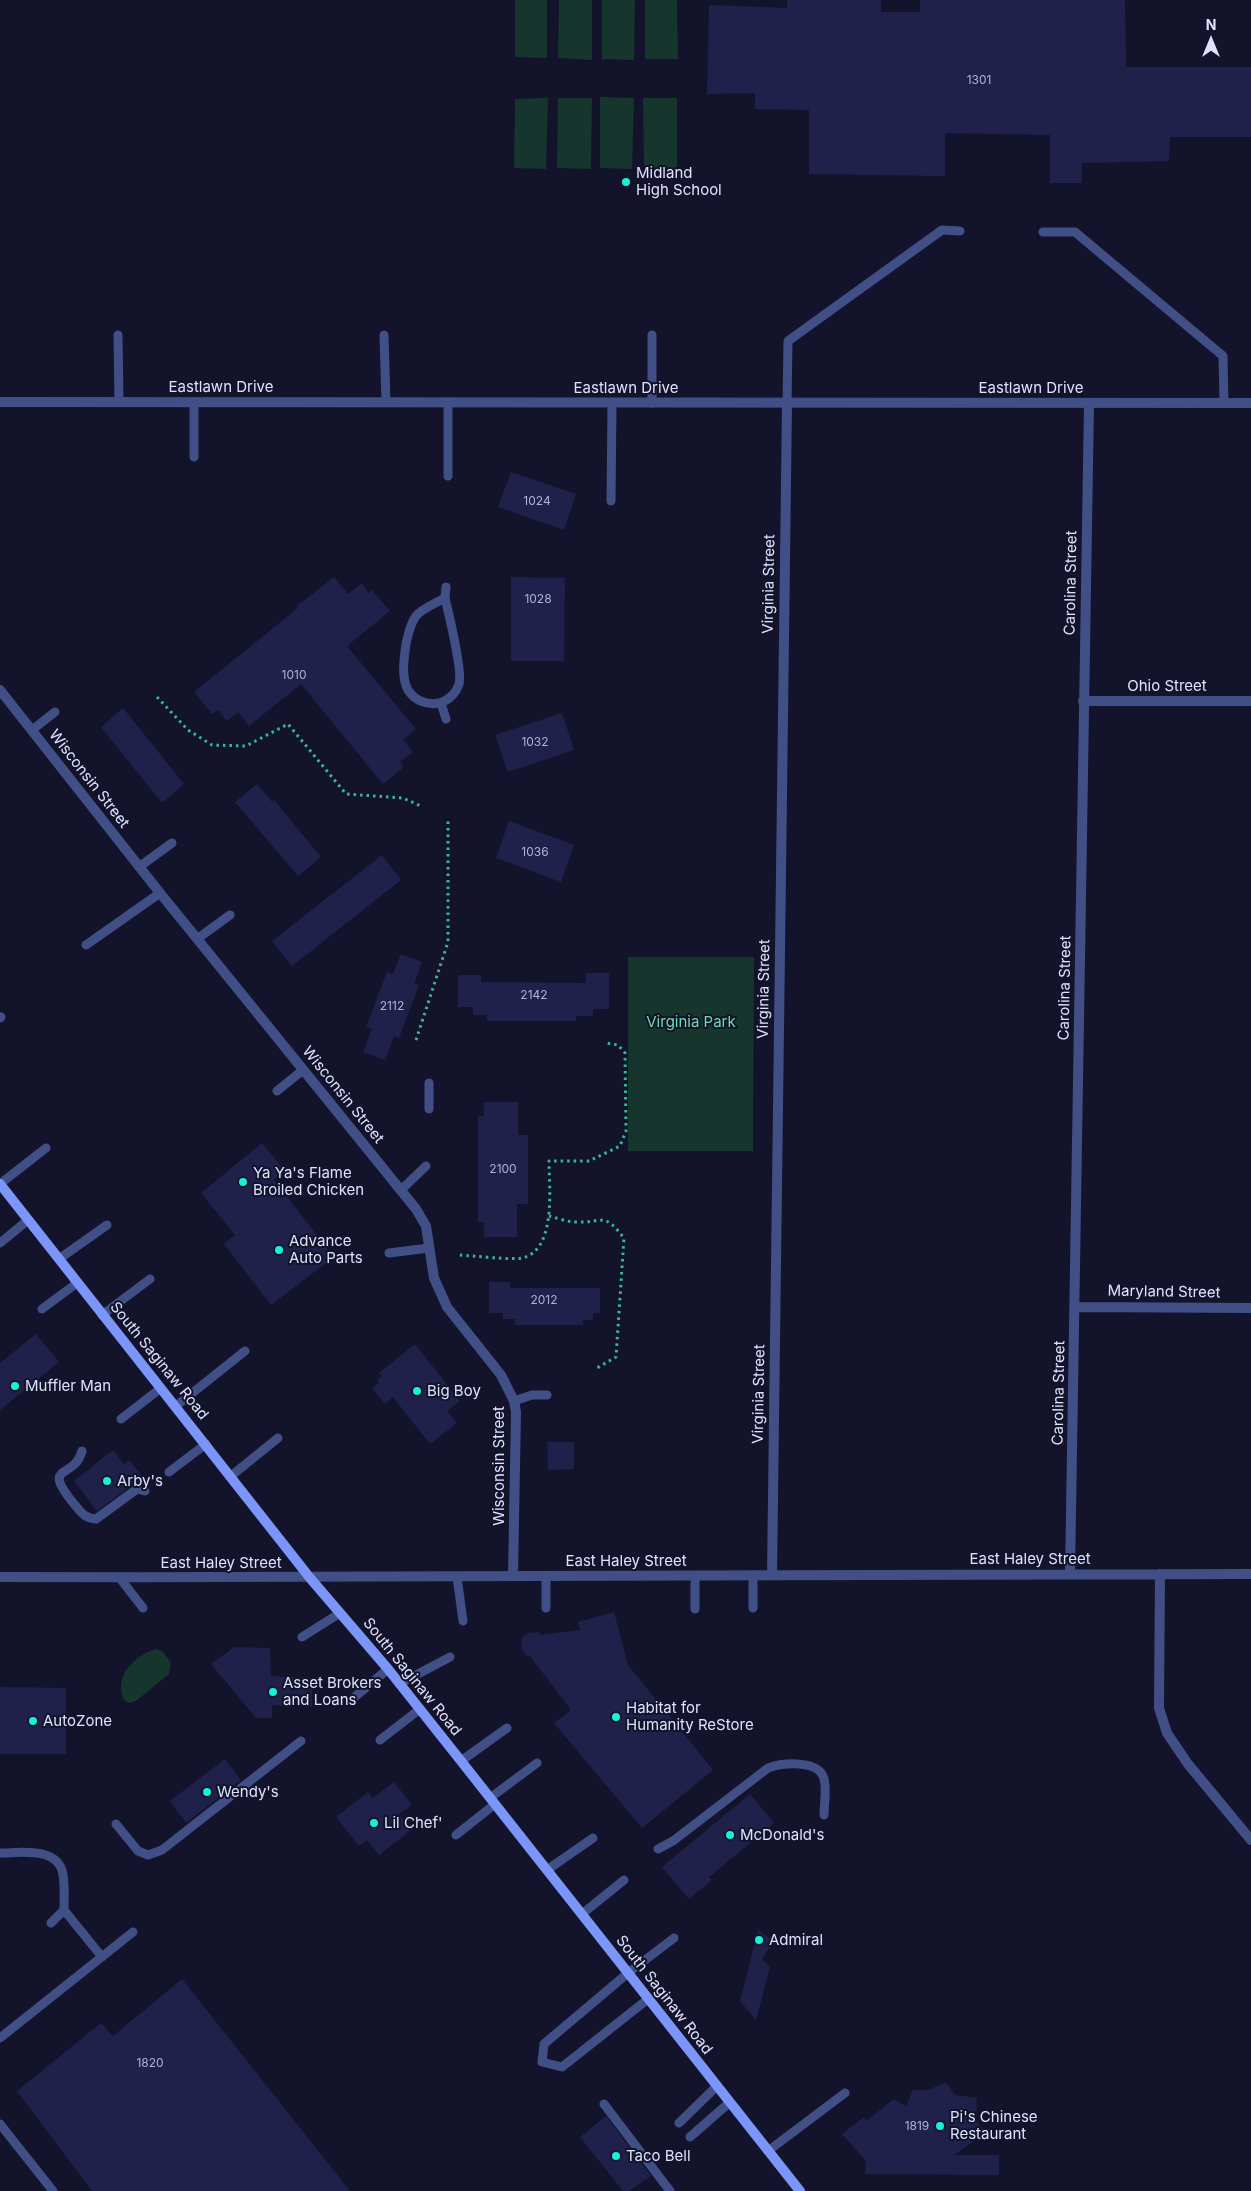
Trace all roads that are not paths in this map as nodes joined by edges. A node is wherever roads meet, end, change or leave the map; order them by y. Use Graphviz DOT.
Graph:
graph roads {
  1 [pos="960,231"];
  2 [pos="1043,232"];
  3 [pos="118,336"];
  4 [pos="384,336"];
  5 [pos="652,336"];
  6 [pos="0,402"];
  7 [pos="119,402"];
  8 [pos="194,402"];
  9 [pos="386,402"];
  10 [pos="448,402"];
  11 [pos="612,403"];
  12 [pos="652,403"];
  13 [pos="787,403"];
  14 [pos="1089,403"];
  15 [pos="1224,403"];
  16 [pos="1251,403"];
  17 [pos="194,457"];
  18 [pos="448,476"];
  19 [pos="611,501"];
  20 [pos="446,587"];
  21 [pos="445,598"];
  22 [pos="0,690"];
  23 [pos="1083,701"];
  24 [pos="1251,701"];
  25 [pos="442,704"];
  26 [pos="55,712"];
  27 [pos="446,719"];
  28 [pos="32,730"];
  29 [pos="172,843"];
  30 [pos="139,867"];
  31 [pos="160,893"];
  32 [pos="230,915"];
  33 [pos="197,939"];
  34 [pos="86,945"];
  35 [pos="303,1070"];
  36 [pos="429,1083"];
  37 [pos="277,1091"];
  38 [pos="429,1109"];
  39 [pos="46,1148"];
  40 [pos="426,1166"];
  41 [pos="0,1184"];
  42 [pos="401,1190"];
  43 [pos="28,1220"];
  44 [pos="107,1225"];
  45 [pos="0,1243"];
  46 [pos="429,1248"];
  47 [pos="389,1253"];
  48 [pos="58,1260"];
  49 [pos="150,1279"];
  50 [pos="77,1283"];
  51 [pos="1076,1306"];
  52 [pos="1251,1308"];
  53 [pos="42,1310"];
  54 [pos="102,1315"];
  55 [pos="245,1351"];
  56 [pos="161,1388"];
  57 [pos="547,1395"];
  58 [pos="514,1401"];
  59 [pos="176,1406"];
  60 [pos="121,1419"];
  61 [pos="278,1438"];
  62 [pos="206,1444"];
  63 [pos="82,1450"];
  64 [pos="169,1472"];
  65 [pos="231,1476"];
  66 [pos="146,1491"];
  67 [pos="1070,1574"];
  68 [pos="1160,1574"];
  69 [pos="1251,1574"];
  70 [pos="772,1575"];
  71 [pos="513,1576"];
  72 [pos="546,1576"];
  73 [pos="695,1576"];
  74 [pos="753,1576"];
  75 [pos="0,1577"];
  76 [pos="120,1577"];
  77 [pos="456,1577"];
  78 [pos="310,1578"];
  79 [pos="143,1608"];
  80 [pos="546,1608"];
  81 [pos="752,1608"];
  82 [pos="695,1609"];
  83 [pos="340,1613"];
  84 [pos="464,1621"];
  85 [pos="302,1637"];
  86 [pos="450,1657"];
  87 [pos="388,1669"];
  88 [pos="399,1684"];
  89 [pos="351,1700"];
  90 [pos="420,1709"];
  91 [pos="507,1728"];
  92 [pos="380,1740"];
  93 [pos="300,1741"];
  94 [pos="461,1761"];
  95 [pos="537,1763"];
  96 [pos="493,1801"];
  97 [pos="824,1814"];
  98 [pos="116,1824"];
  99 [pos="456,1835"];
  100 [pos="593,1838"];
  101 [pos="1251,1840"];
  102 [pos="658,1849"];
  103 [pos="0,1853"];
  104 [pos="547,1870"];
  105 [pos="624,1880"];
  106 [pos="64,1910"];
  107 [pos="582,1914"];
  108 [pos="51,1923"];
  109 [pos="133,1932"];
  110 [pos="674,1938"];
  111 [pos="102,1957"];
  112 [pos="628,1973"];
  113 [pos="648,1999"];
  114 [pos="0,2038"];
  115 [pos="717,2086"];
  116 [pos="845,2093"];
  117 [pos="730,2102"];
  118 [pos="604,2104"];
  119 [pos="679,2123"];
  120 [pos="0,2124"];
  121 [pos="690,2137"];
  122 [pos="768,2151"];
  123 [pos="53,2191"];
  124 [pos="670,2191"];
  125 [pos="800,2191"];
  1 -- 13 [label="lane"];
  2 -- 15 [label="lane"];
  3 -- 7 [label="lane"];
  4 -- 9 [label="lane"];
  5 -- 12 [label="lane"];
  6 -- 7 [label="street, Eastlawn Drive"];
  7 -- 8 [label="street, Eastlawn Drive"];
  8 -- 9 [label="street, Eastlawn Drive"];
  8 -- 17 [label="lane"];
  9 -- 10 [label="street, Eastlawn Drive"];
  10 -- 11 [label="street, Eastlawn Drive"];
  10 -- 18 [label="lane"];
  11 -- 12 [label="street, Eastlawn Drive"];
  11 -- 19 [label="lane"];
  12 -- 13 [label="street, Eastlawn Drive"];
  13 -- 14 [label="street, Eastlawn Drive"];
  13 -- 70 [label="street, Virginia Street"];
  14 -- 15 [label="street, Eastlawn Drive"];
  14 -- 23 [label="street, Carolina Street"];
  15 -- 16 [label="street, Eastlawn Drive"];
  20 -- 21 [label="lane"];
  21 -- 25 [label="lane"];
  21 -- 25 [label="lane"];
  22 -- 28 [label="street, Wisconsin Street"];
  23 -- 24 [label="street, Ohio Street"];
  23 -- 51 [label="street, Carolina Street"];
  25 -- 27 [label="lane"];
  26 -- 28 [label="lane"];
  28 -- 30 [label="street, Wisconsin Street"];
  29 -- 30 [label="lane"];
  30 -- 31 [label="street, Wisconsin Street"];
  31 -- 33 [label="street, Wisconsin Street"];
  31 -- 34 [label="lane"];
  32 -- 33 [label="lane"];
  33 -- 35 [label="street, Wisconsin Street"];
  35 -- 37 [label="lane"];
  35 -- 42 [label="street, Wisconsin Street"];
  36 -- 38 [label="lane"];
  39 -- 41 [label="lane"];
  40 -- 42 [label="lane"];
  41 -- 43 [label="main road, South Saginaw Road"];
  42 -- 46 [label="street, Wisconsin Street"];
  43 -- 45 [label="lane"];
  43 -- 48 [label="main road, South Saginaw Road"];
  44 -- 48 [label="lane"];
  46 -- 47 [label="lane"];
  46 -- 58 [label="street, Wisconsin Street"];
  48 -- 50 [label="main road, South Saginaw Road"];
  49 -- 54 [label="lane"];
  50 -- 53 [label="lane"];
  50 -- 54 [label="main road, South Saginaw Road"];
  51 -- 52 [label="street, Maryland Street"];
  51 -- 67 [label="street, Carolina Street"];
  54 -- 56 [label="main road, South Saginaw Road"];
  55 -- 59 [label="lane"];
  56 -- 59 [label="main road, South Saginaw Road"];
  56 -- 60 [label="lane"];
  57 -- 58 [label="lane"];
  58 -- 71 [label="street, Wisconsin Street"];
  59 -- 62 [label="main road, South Saginaw Road"];
  61 -- 65 [label="lane"];
  62 -- 64 [label="lane"];
  62 -- 65 [label="main road, South Saginaw Road"];
  63 -- 66 [label="lane"];
  65 -- 78 [label="main road, South Saginaw Road"];
  67 -- 68 [label="street, East Haley Street"];
  67 -- 70 [label="street, East Haley Street"];
  68 -- 69 [label="street, East Haley Street"];
  68 -- 101 [label="street"];
  70 -- 74 [label="street, East Haley Street"];
  71 -- 72 [label="street, East Haley Street"];
  71 -- 77 [label="street, East Haley Street"];
  72 -- 73 [label="street, East Haley Street"];
  72 -- 80 [label="lane"];
  73 -- 74 [label="street, East Haley Street"];
  73 -- 82 [label="lane"];
  74 -- 81 [label="lane"];
  75 -- 76 [label="street, East Haley Street"];
  76 -- 78 [label="street, East Haley Street"];
  76 -- 79 [label="lane"];
  77 -- 78 [label="street, East Haley Street"];
  77 -- 84 [label="lane"];
  78 -- 83 [label="main road, South Saginaw Road"];
  83 -- 85 [label="lane"];
  83 -- 87 [label="main road, South Saginaw Road"];
  86 -- 88 [label="lane"];
  87 -- 88 [label="main road, South Saginaw Road"];
  87 -- 89 [label="lane"];
  88 -- 90 [label="main road, South Saginaw Road"];
  90 -- 92 [label="lane"];
  90 -- 94 [label="main road, South Saginaw Road"];
  91 -- 94 [label="lane"];
  93 -- 98 [label="lane"];
  94 -- 96 [label="main road, South Saginaw Road"];
  95 -- 96 [label="lane"];
  96 -- 99 [label="lane"];
  96 -- 104 [label="main road, South Saginaw Road"];
  97 -- 102 [label="lane"];
  100 -- 104 [label="lane"];
  103 -- 106 [label="lane"];
  104 -- 107 [label="main road, South Saginaw Road"];
  105 -- 107 [label="lane"];
  106 -- 108 [label="lane"];
  106 -- 111 [label="lane"];
  107 -- 112 [label="main road, South Saginaw Road"];
  109 -- 111 [label="lane"];
  110 -- 112 [label="lane"];
  111 -- 114 [label="lane"];
  112 -- 113 [label="main road, South Saginaw Road"];
  112 -- 113 [label="lane"];
  113 -- 115 [label="main road, South Saginaw Road"];
  115 -- 117 [label="main road, South Saginaw Road"];
  115 -- 119 [label="lane"];
  116 -- 122 [label="lane"];
  117 -- 121 [label="lane"];
  117 -- 122 [label="main road, South Saginaw Road"];
  118 -- 124 [label="lane"];
  120 -- 123 [label="lane"];
  122 -- 125 [label="main road, South Saginaw Road"];
}
